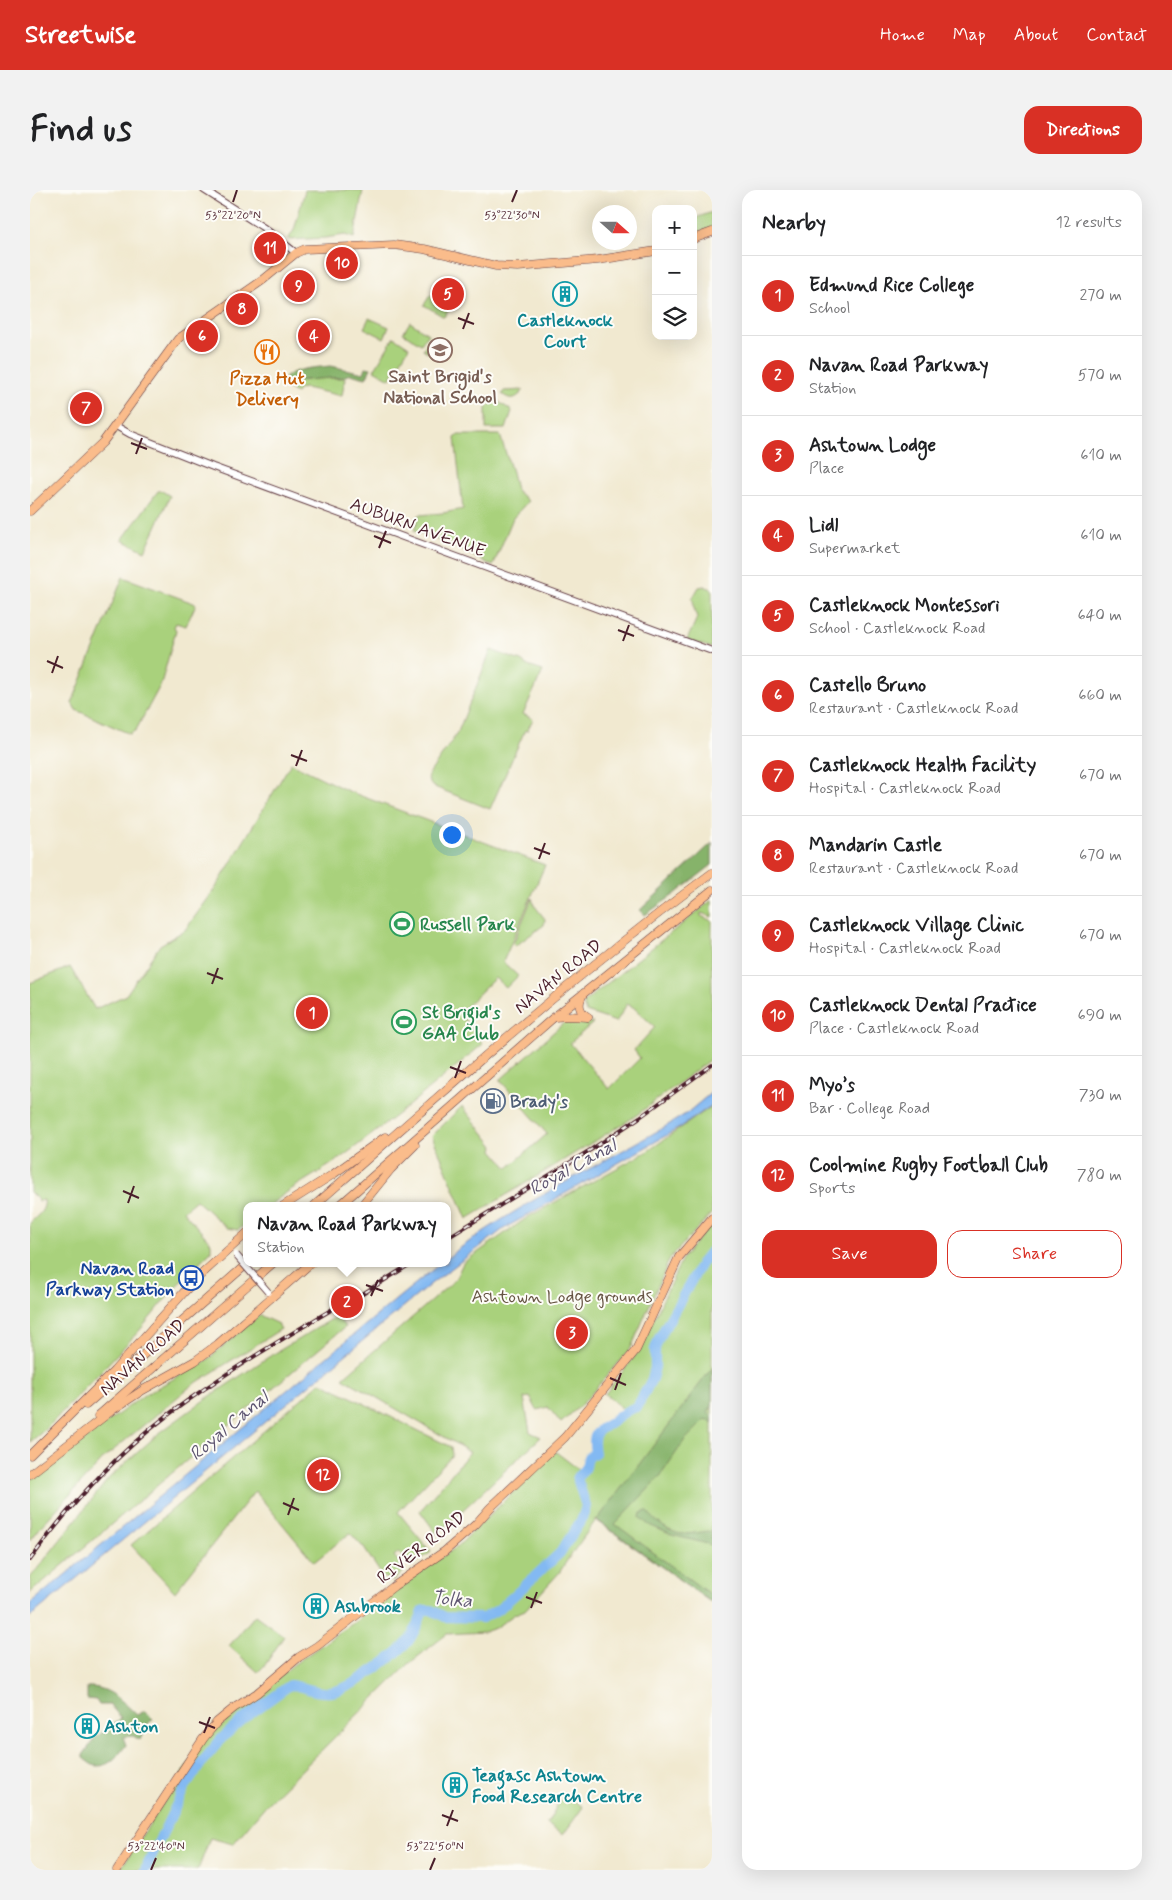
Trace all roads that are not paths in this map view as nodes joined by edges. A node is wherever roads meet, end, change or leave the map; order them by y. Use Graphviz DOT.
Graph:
graph roads {
  1 [pos="204,190"];
  2 [pos="712,232"];
  3 [pos="697,238"];
  4 [pos="652,251"];
  5 [pos="296,253"];
  6 [pos="116,426"];
  7 [pos="30,511"];
  8 [pos="712,651"];
  9 [pos="712,873"];
  10 [pos="712,890"];
  11 [pos="583,994"];
  12 [pos="553,1018"];
  13 [pos="449,1087"];
  14 [pos="450,1109"];
  15 [pos="289,1202"];
  16 [pos="319,1202"];
  17 [pos="344,1202"];
  18 [pos="365,1202"];
  19 [pos="712,1218"];
  20 [pos="243,1236"];
  21 [pos="230,1248"];
  22 [pos="243,1263"];
  23 [pos="243,1267"];
  24 [pos="246,1267"];
  25 [pos="268,1267"];
  26 [pos="306,1267"];
  27 [pos="270,1295"];
  28 [pos="30,1455"];
  29 [pos="30,1473"];
  30 [pos="117,1870"];
  1 -- 5 [label="street"];
  2 -- 3 [label="main road"];
  4 -- 5 [label="main road"];
  5 -- 6 [label="main road"];
  6 -- 7 [label="main road"];
  6 -- 8 [label="street, AUBURN AVENUE"];
  9 -- 13 [label="main road, NAVAN ROAD"];
  10 -- 11 [label="main road, NAVAN ROAD"];
  11 -- 12 [label="main road, NAVAN ROAD"];
  11 -- 12 [label="main road"];
  12 -- 14 [label="main road, NAVAN ROAD"];
  13 -- 15 [label="main road"];
  13 -- 16 [label="main road, NAVAN ROAD"];
  14 -- 17 [label="main road, NAVAN ROAD"];
  14 -- 18 [label="main road"];
  19 -- 30 [label="main road, RIVER ROAD"];
  20 -- 21 [label="main road"];
  21 -- 22 [label="street, bridge"];
  21 -- 28 [label="main road"];
  23 -- 28 [label="main road, NAVAN ROAD"];
  24 -- 27 [label="street, bridge"];
  25 -- 29 [label="main road, NAVAN ROAD"];
  26 -- 27 [label="main road"];
  27 -- 29 [label="main road"];
}
